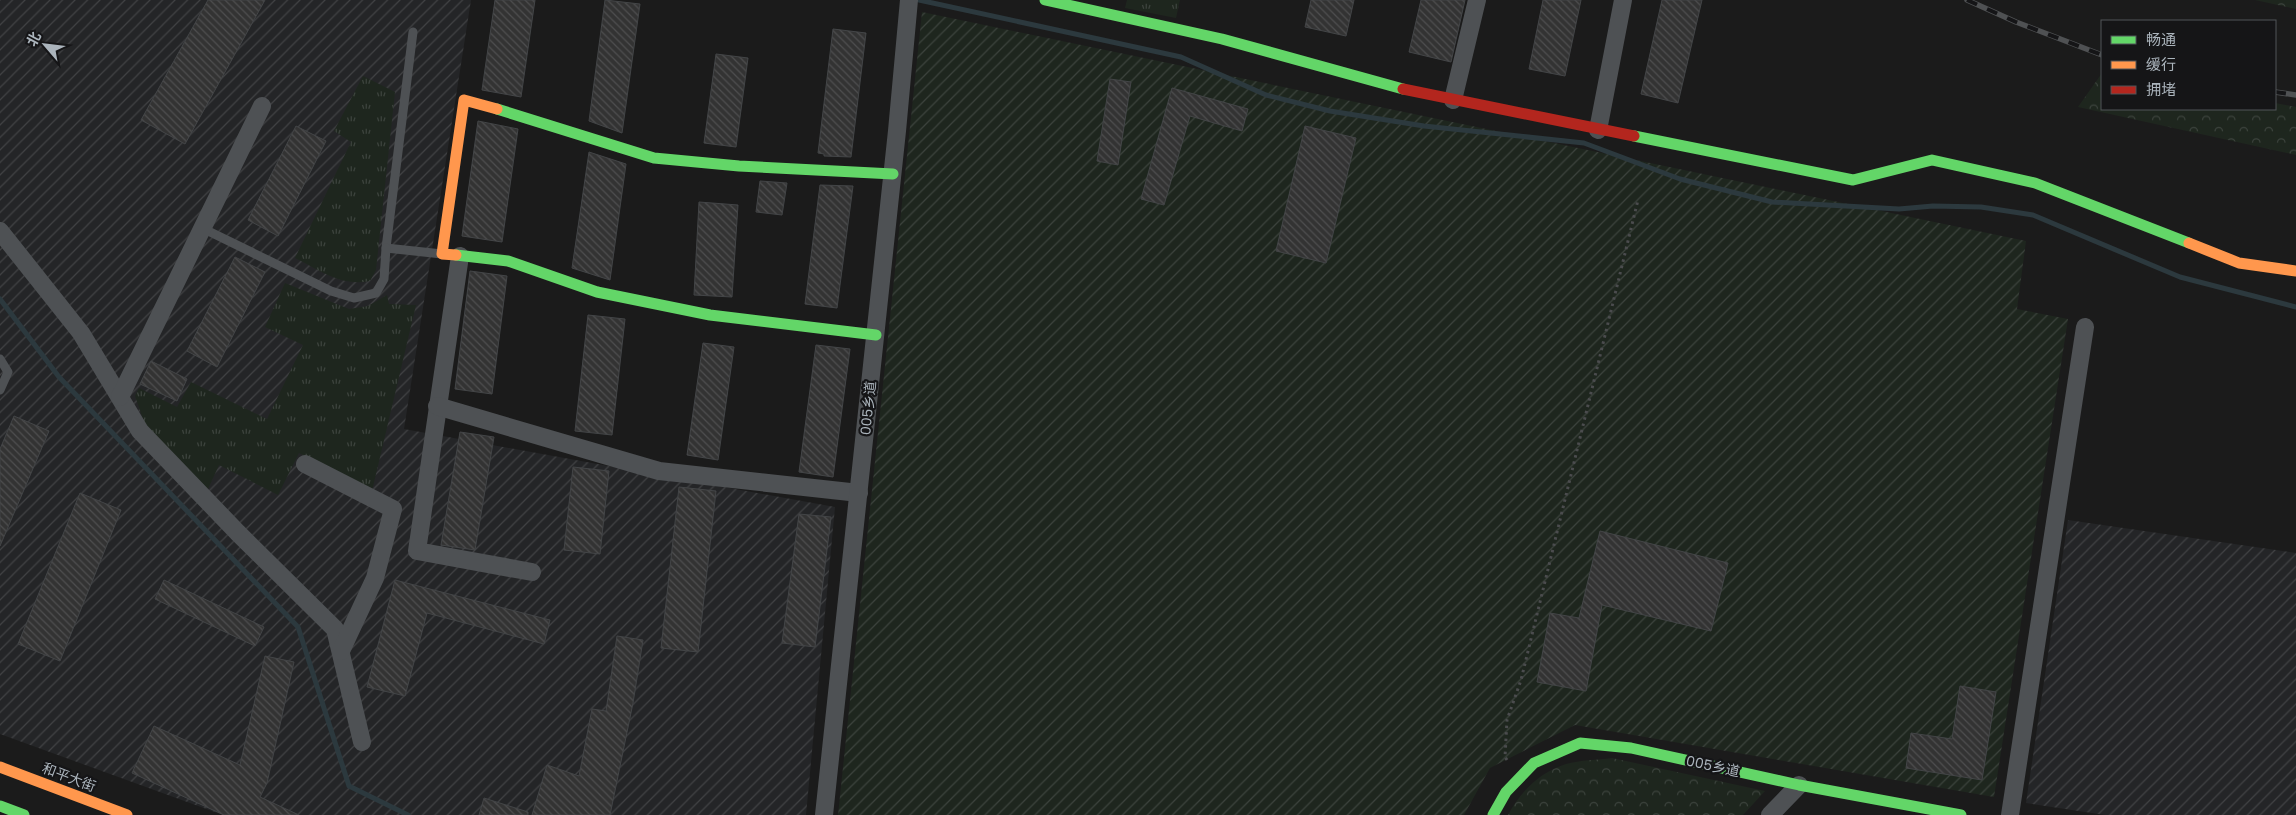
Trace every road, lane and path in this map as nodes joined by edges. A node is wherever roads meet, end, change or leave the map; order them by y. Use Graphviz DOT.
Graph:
graph roads {
  1 [pos="909,0"];
  2 [pos="1045,0"];
  3 [pos="1477,0"];
  4 [pos="1623,0"];
  5 [pos="413,32"];
  6 [pos="1453,100"];
  7 [pos="262,106"];
  8 [pos="1598,130"];
  9 [pos="893,174"];
  10 [pos="1638,200"];
  11 [pos="202,228"];
  12 [pos="0,231"];
  13 [pos="386,248"];
  14 [pos="442,254"];
  15 [pos="460,256"];
  16 [pos="2296,272"];
  17 [pos="2086,327"];
  18 [pos="876,335"];
  19 [pos="0,359"];
  20 [pos="0,390"];
  21 [pos="120,396"];
  22 [pos="437,406"];
  23 [pos="305,464"];
  24 [pos="859,493"];
  25 [pos="532,572"];
  26 [pos="340,651"];
  27 [pos="362,742"];
  28 [pos="0,767"];
  29 [pos="1519,778"];
  30 [pos="1799,784"];
  31 [pos="0,806"];
  32 [pos="24,815"];
  33 [pos="127,815"];
  34 [pos="824,815"];
  35 [pos="1493,815"];
  36 [pos="1770,815"];
  37 [pos="1961,815"];
  38 [pos="2010,815"];
  1 -- 9 [label="street, 005乡道"];
  2 -- 6 [label="main road"];
  3 -- 6 [label="street"];
  4 -- 8 [label="street"];
  5 -- 13 [label="lane"];
  6 -- 8 [label="main road"];
  7 -- 11 [label="street"];
  8 -- 16 [label="main road"];
  9 -- 14 [label="main road"];
  9 -- 18 [label="street, 005乡道"];
  10 -- 29 [label="path"];
  11 -- 13 [label="lane"];
  11 -- 21 [label="street"];
  12 -- 21 [label="street"];
  13 -- 14 [label="lane"];
  14 -- 15 [label="main road"];
  15 -- 18 [label="main road"];
  15 -- 22 [label="street"];
  17 -- 38 [label="street"];
  18 -- 24 [label="street, 005乡道"];
  19 -- 20 [label="lane"];
  21 -- 26 [label="street"];
  22 -- 24 [label="street"];
  22 -- 25 [label="street"];
  23 -- 26 [label="street"];
  24 -- 34 [label="street, 005乡道"];
  26 -- 27 [label="street"];
  28 -- 33 [label="main road, 和平大街"];
  29 -- 30 [label="main road, 005乡道"];
  29 -- 35 [label="main road, 005乡道"];
  30 -- 36 [label="street"];
  30 -- 37 [label="main road, 005乡道"];
  31 -- 32 [label="main road"];
}
